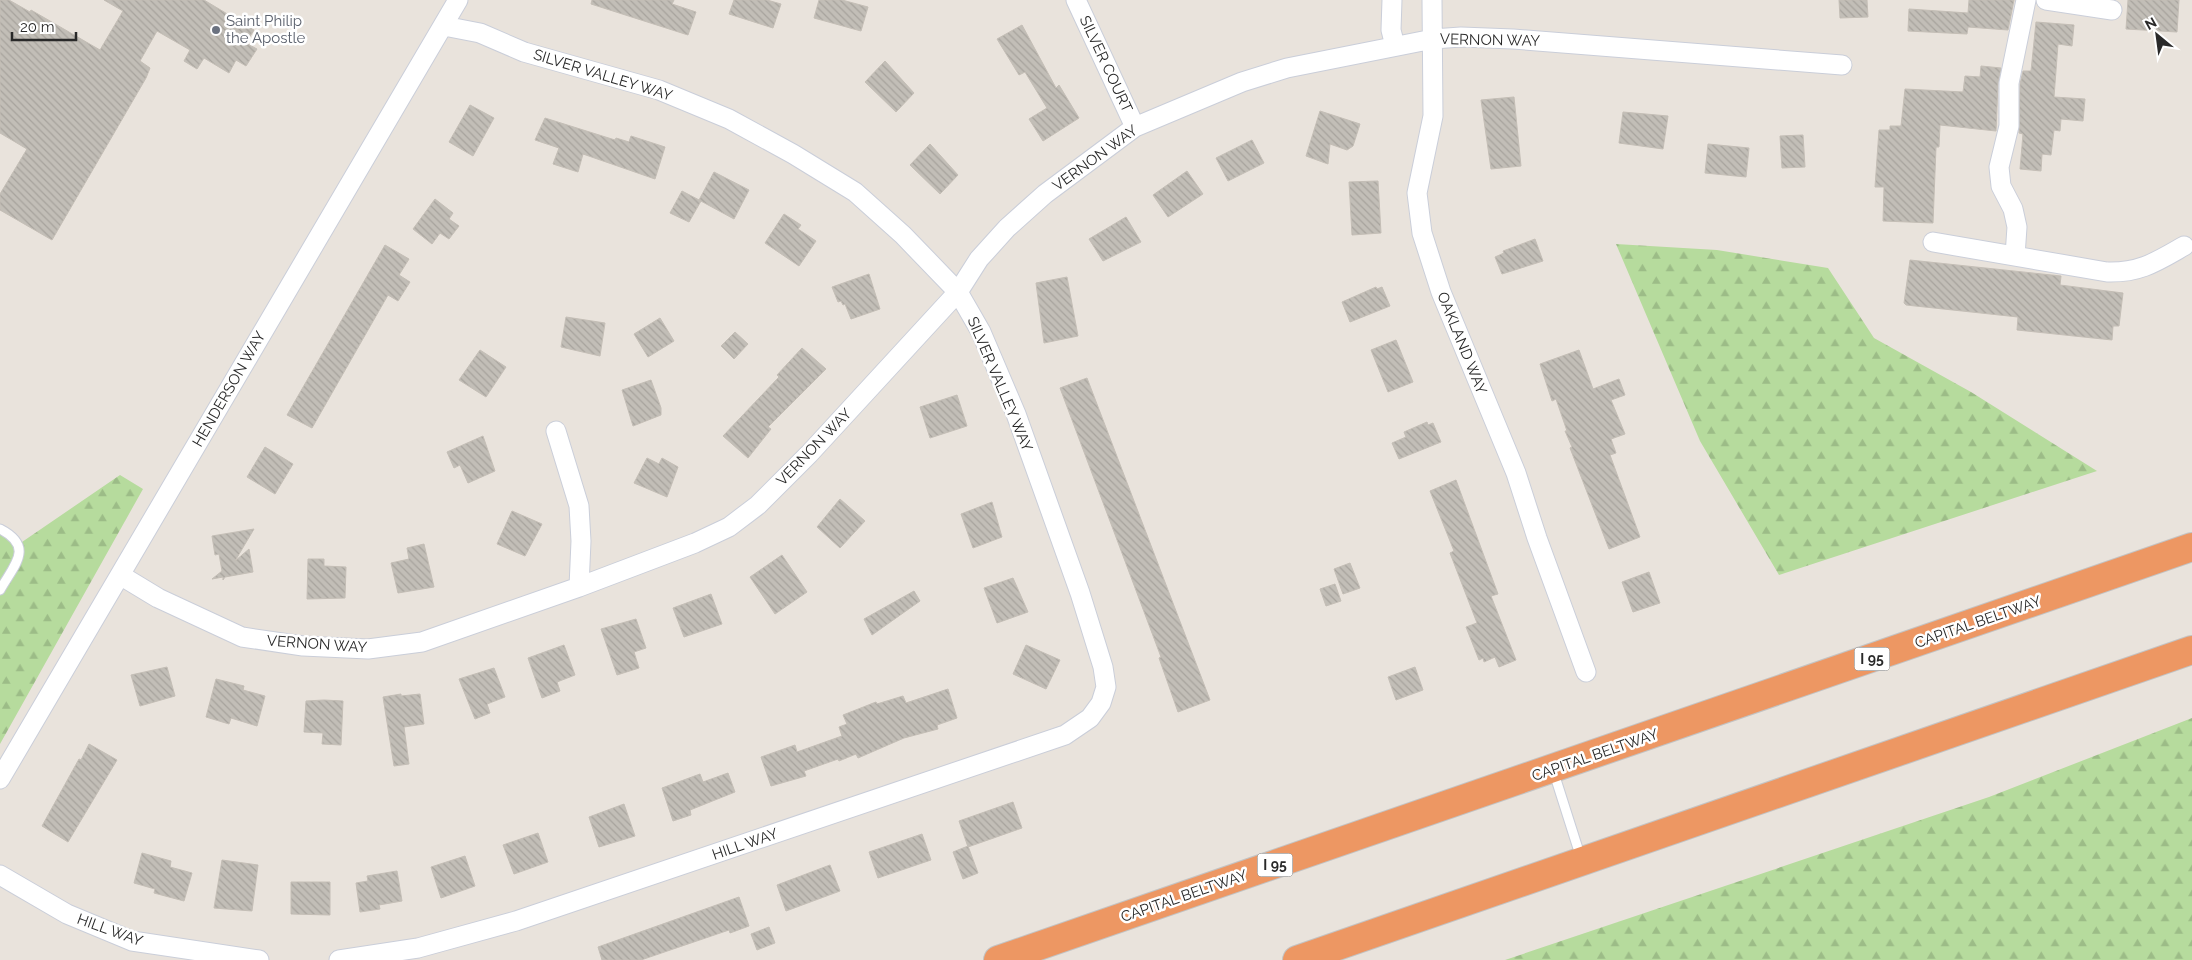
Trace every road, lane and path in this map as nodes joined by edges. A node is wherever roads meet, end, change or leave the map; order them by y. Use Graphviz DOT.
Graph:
graph roads {
  1 [pos="458,0"];
  2 [pos="1076,0"];
  3 [pos="1392,0"];
  4 [pos="1432,0"];
  5 [pos="2026,0"];
  6 [pos="2046,0"];
  7 [pos="2112,10"];
  8 [pos="444,26"];
  9 [pos="1433,39"];
  10 [pos="1395,46"];
  11 [pos="1842,65"];
  12 [pos="1135,127"];
  13 [pos="1933,242"];
  14 [pos="2184,246"];
  15 [pos="2015,256"];
  16 [pos="958,292"];
  17 [pos="556,431"];
  18 [pos="0,529"];
  19 [pos="2192,547"];
  20 [pos="120,575"];
  21 [pos="579,587"];
  22 [pos="0,590"];
  23 [pos="2192,650"];
  24 [pos="1103,667"];
  25 [pos="1586,672"];
  26 [pos="1553,770"];
  27 [pos="0,779"];
  28 [pos="1582,861"];
  29 [pos="0,875"];
  30 [pos="259,960"];
  31 [pos="340,960"];
  32 [pos="998,960"];
  33 [pos="1297,960"];
  1 -- 8 [label="street, HENDERSON WAY"];
  2 -- 12 [label="street, SILVER COURT"];
  3 -- 10 [label="street"];
  4 -- 9 [label="street, OAKLAND WAY"];
  5 -- 15 [label="street"];
  6 -- 7 [label="street"];
  8 -- 16 [label="street, SILVER VALLEY WAY"];
  8 -- 20 [label="street, HENDERSON WAY"];
  9 -- 10 [label="street, VERNON WAY"];
  9 -- 11 [label="street, VERNON WAY"];
  9 -- 25 [label="street, OAKLAND WAY"];
  10 -- 12 [label="street, VERNON WAY"];
  12 -- 16 [label="street, VERNON WAY"];
  13 -- 15 [label="street"];
  14 -- 15 [label="street"];
  16 -- 21 [label="street, VERNON WAY"];
  16 -- 24 [label="street, SILVER VALLEY WAY"];
  17 -- 21 [label="street"];
  18 -- 22 [label="lane"];
  19 -- 26 [label="highway, CAPITAL BELTWAY / I 95"];
  20 -- 21 [label="street, VERNON WAY"];
  20 -- 27 [label="street, HENDERSON WAY"];
  23 -- 28 [label="highway"];
  24 -- 31 [label="street, HILL WAY"];
  26 -- 28 [label="lane"];
  26 -- 32 [label="highway, CAPITAL BELTWAY / I 95"];
  28 -- 33 [label="highway"];
  29 -- 30 [label="street, HILL WAY"];
}
